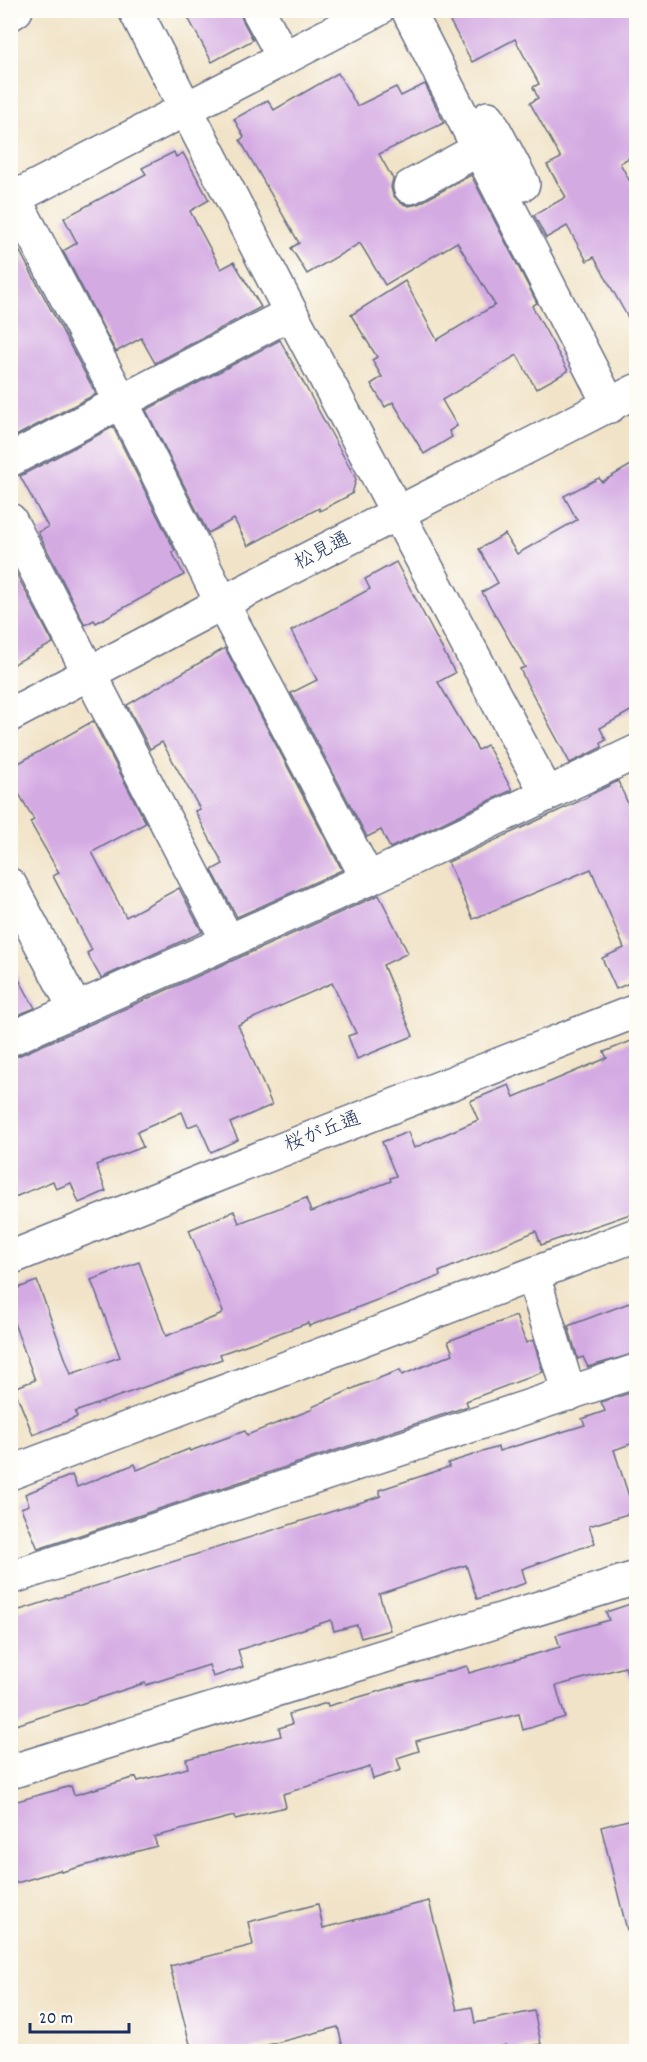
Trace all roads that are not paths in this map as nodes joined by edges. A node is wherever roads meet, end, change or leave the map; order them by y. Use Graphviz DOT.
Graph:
graph roads {
  1 [pos="16,10"];
  2 [pos="135,10"];
  3 [pos="258,10"];
  4 [pos="377,10"];
  5 [pos="408,10"];
  6 [pos="431,10"];
  7 [pos="10,14"];
  8 [pos="284,58"];
  9 [pos="185,109"];
  10 [pos="479,149"];
  11 [pos="523,184"];
  12 [pos="410,187"];
  13 [pos="12,199"];
  14 [pos="291,313"];
  15 [pos="623,399"];
  16 [pos="121,401"];
  17 [pos="10,459"];
  18 [pos="398,514"];
  19 [pos="10,520"];
  20 [pos="222,603"];
  21 [pos="90,673"];
  22 [pos="10,715"];
  23 [pos="636,752"];
  24 [pos="547,794"];
  25 [pos="368,879"];
  26 [pos="10,885"];
  27 [pos="228,941"];
  28 [pos="76,1010"];
  29 [pos="636,1011"];
  30 [pos="10,1039"];
  31 [pos="636,1235"];
  32 [pos="10,1258"];
  33 [pos="533,1275"];
  34 [pos="636,1371"];
  35 [pos="569,1394"];
  36 [pos="10,1473"];
  37 [pos="10,1578"];
  38 [pos="636,1578"];
  39 [pos="10,1772"];
  1 -- 7 [label="street"];
  2 -- 9 [label="street"];
  3 -- 8 [label="street"];
  4 -- 8 [label="street"];
  5 -- 10 [label="street"];
  6 -- 11 [label="street"];
  8 -- 9 [label="street"];
  9 -- 13 [label="street"];
  9 -- 14 [label="street"];
  10 -- 12 [label="street"];
  10 -- 15 [label="street"];
  13 -- 16 [label="street"];
  14 -- 16 [label="street"];
  14 -- 18 [label="street"];
  15 -- 18 [label="street, 松見通"];
  16 -- 17 [label="street"];
  16 -- 20 [label="street"];
  18 -- 20 [label="street, 松見通"];
  18 -- 24 [label="street"];
  19 -- 21 [label="street"];
  20 -- 21 [label="street, 松見通"];
  20 -- 25 [label="street"];
  21 -- 22 [label="street, 松見通"];
  21 -- 27 [label="street"];
  23 -- 24 [label="street"];
  24 -- 25 [label="street"];
  25 -- 27 [label="street"];
  26 -- 28 [label="street"];
  27 -- 28 [label="street"];
  28 -- 30 [label="street"];
  29 -- 32 [label="street, 桜が丘通"];
  31 -- 33 [label="street"];
  33 -- 35 [label="street"];
  33 -- 36 [label="street"];
  34 -- 35 [label="street"];
  35 -- 37 [label="street"];
  38 -- 39 [label="street"];
}
